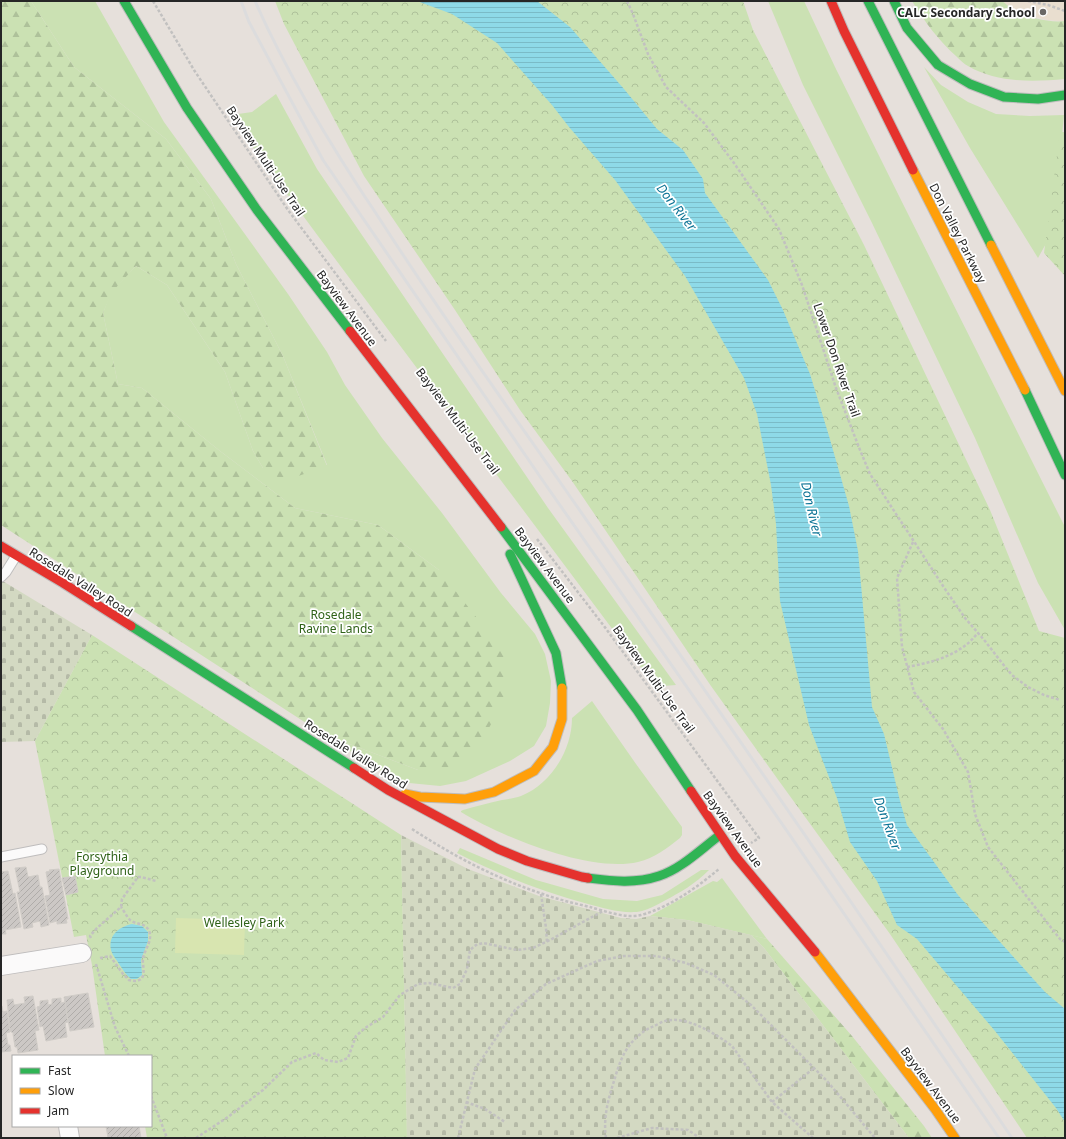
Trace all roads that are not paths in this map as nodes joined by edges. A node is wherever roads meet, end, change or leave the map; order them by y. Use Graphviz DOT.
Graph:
graph roads {
  1 [pos="124,1"];
  2 [pos="831,1"];
  3 [pos="868,1"];
  4 [pos="894,1"];
  5 [pos="1065,95"];
  6 [pos="1065,391"];
  7 [pos="1065,475"];
  8 [pos="491,514"];
  9 [pos="1,546"];
  10 [pos="16,556"];
  11 [pos="1,577"];
  12 [pos="388,790"];
  13 [pos="720,835"];
  14 [pos="42,849"];
  15 [pos="1,857"];
  16 [pos="89,958"];
  17 [pos="1,966"];
  18 [pos="68,1127"];
  19 [pos="70,1138"];
  20 [pos="955,1138"];
  1 -- 8 [label="main road, Bayview Avenue"];
  2 -- 7 [label="main road, Don Valley Parkway"];
  3 -- 6 [label="main road, Don Valley Parkway"];
  4 -- 5 [label="main road"];
  8 -- 12 [label="main road"];
  8 -- 13 [label="main road, Bayview Avenue"];
  9 -- 10 [label="main road, Rosedale Valley Road"];
  10 -- 11 [label="lane"];
  10 -- 12 [label="main road, Rosedale Valley Road"];
  12 -- 13 [label="main road, Rosedale Valley Road"];
  13 -- 20 [label="main road, Bayview Avenue"];
  14 -- 15 [label="lane"];
  16 -- 17 [label="street"];
  18 -- 19 [label="street"];
}
